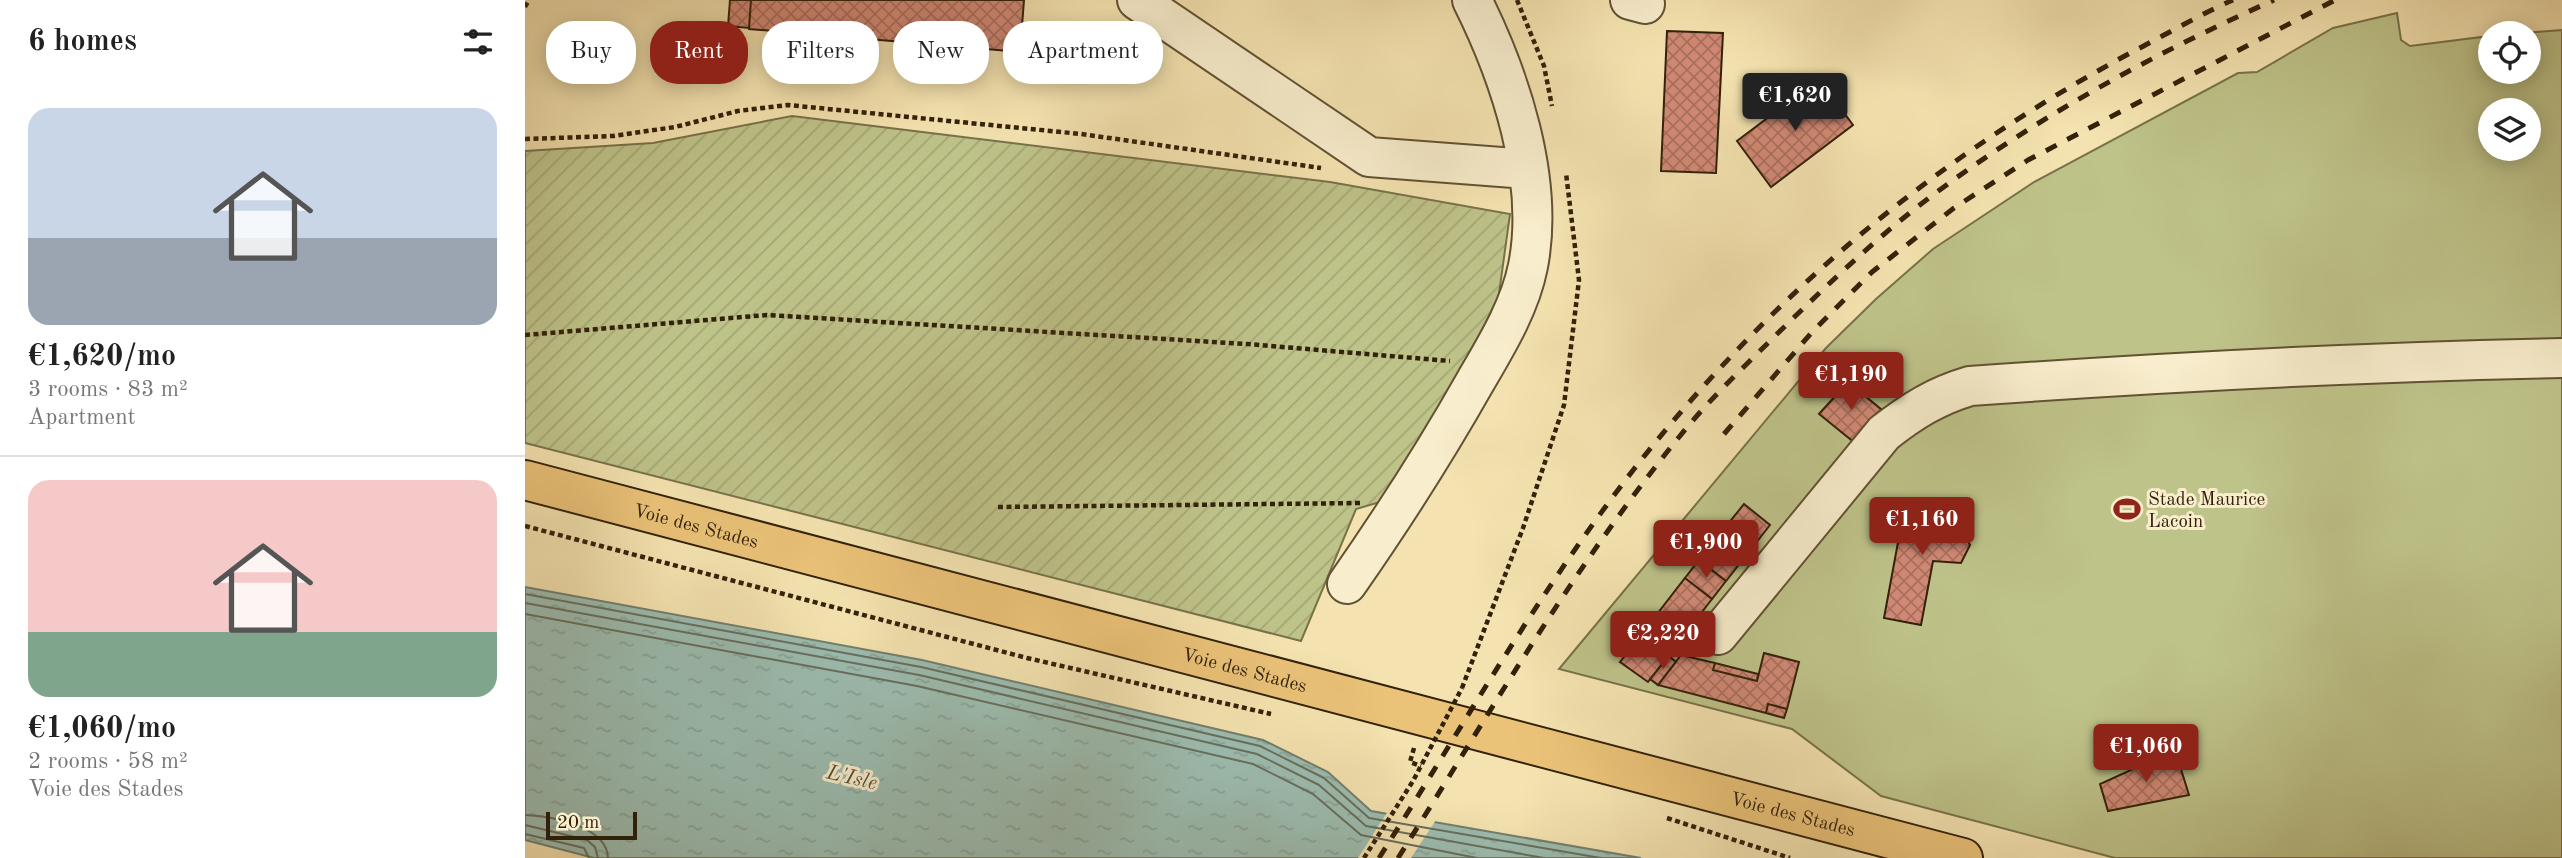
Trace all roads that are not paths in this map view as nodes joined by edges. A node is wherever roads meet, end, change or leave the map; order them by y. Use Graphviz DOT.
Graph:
graph roads {
  1 [pos="1137,0"];
  2 [pos="1472,0"];
  3 [pos="1527,169"];
  4 [pos="2562,358"];
  5 [pos="525,480"];
  6 [pos="1347,584"];
  7 [pos="1718,635"];
  8 [pos="1963,858"];
  1 -- 3 [label="lane"];
  2 -- 3 [label="lane"];
  3 -- 6 [label="lane"];
  4 -- 7 [label="lane"];
  5 -- 8 [label="main road, Voie des Stades"];
}
